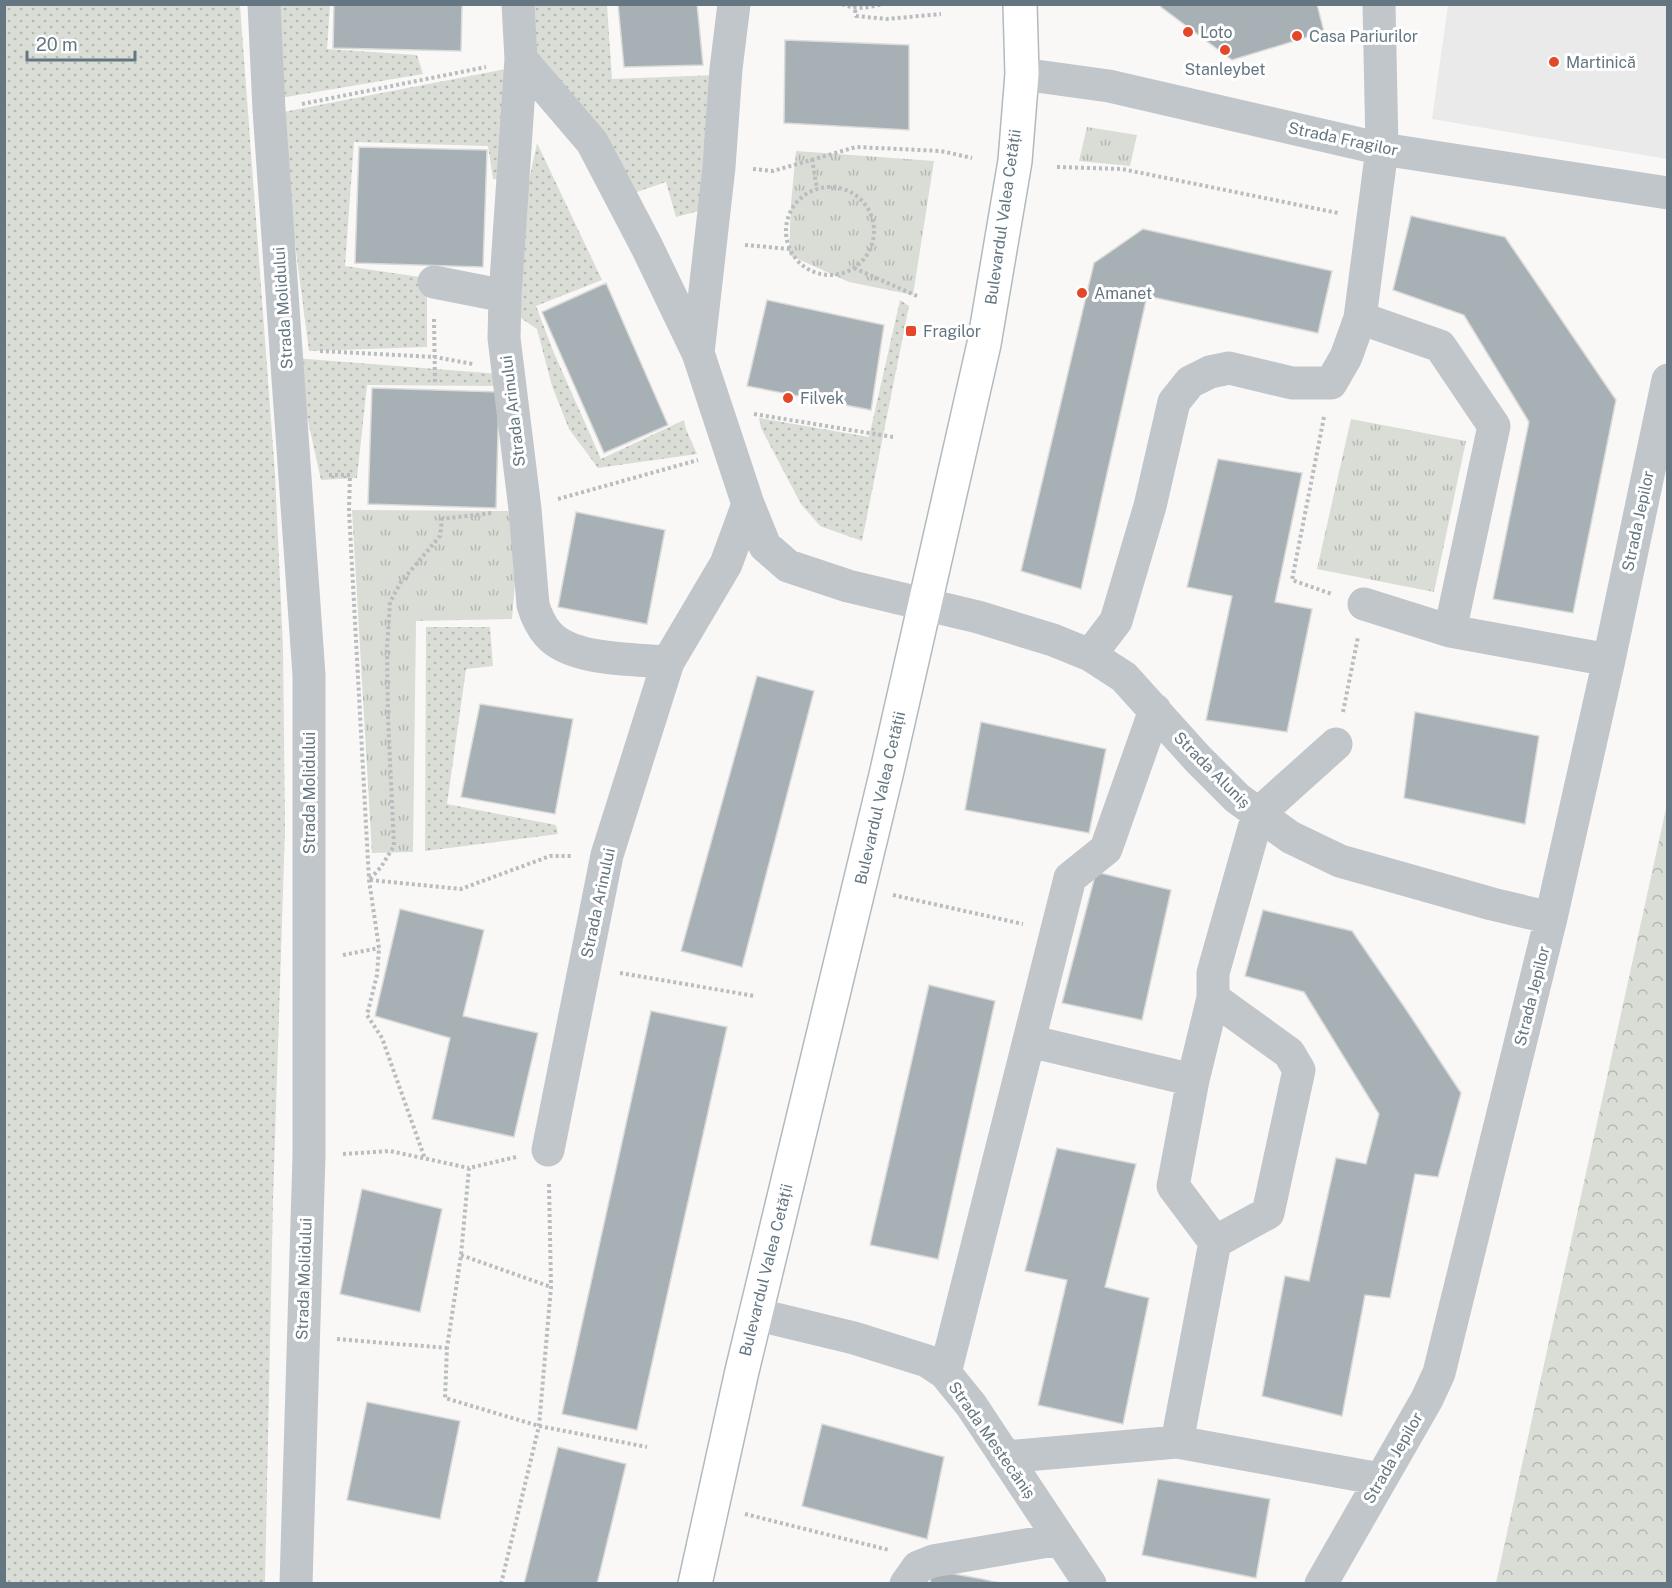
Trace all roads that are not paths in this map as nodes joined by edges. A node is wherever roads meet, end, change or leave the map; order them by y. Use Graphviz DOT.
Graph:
graph roads {
  1 [pos="264,4"];
  2 [pos="518,4"];
  3 [pos="734,4"];
  4 [pos="1020,4"];
  5 [pos="1378,4"];
  6 [pos="521,59"];
  7 [pos="1022,74"];
  8 [pos="1382,149"];
  9 [pos="1668,193"];
  10 [pos="434,282"];
  11 [pos="505,296"];
  12 [pos="1360,318"];
  13 [pos="698,353"];
  14 [pos="1668,380"];
  15 [pos="748,504"];
  16 [pos="926,603"];
  17 [pos="1364,604"];
  18 [pos="1450,631"];
  19 [pos="1090,655"];
  20 [pos="1609,660"];
  21 [pos="668,662"];
  22 [pos="1155,710"];
  23 [pos="1336,744"];
  24 [pos="1258,814"];
  25 [pos="1551,918"];
  26 [pos="1213,998"];
  27 [pos="1029,1041"];
  28 [pos="1193,1080"];
  29 [pos="548,1150"];
  30 [pos="1215,1242"];
  31 [pos="755,1314"];
  32 [pos="945,1373"];
  33 [pos="1178,1442"];
  34 [pos="1005,1457"];
  35 [pos="1380,1479"];
  36 [pos="1060,1539"];
  37 [pos="296,1584"];
  38 [pos="695,1584"];
  39 [pos="906,1584"];
  40 [pos="1090,1584"];
  41 [pos="1321,1584"];
  1 -- 37 [label="street, Strada Molidului"];
  2 -- 6 [label="street, Strada Arinului"];
  3 -- 13 [label="street"];
  4 -- 7 [label="main road, Bulevardul Valea Cetății"];
  5 -- 8 [label="street"];
  6 -- 11 [label="street, Strada Arinului"];
  6 -- 13 [label="street"];
  7 -- 8 [label="street, Strada Fragilor"];
  7 -- 16 [label="main road, Bulevardul Valea Cetății"];
  8 -- 9 [label="street, Strada Fragilor"];
  8 -- 12 [label="street"];
  10 -- 11 [label="street"];
  11 -- 21 [label="street, Strada Arinului"];
  12 -- 18 [label="street"];
  12 -- 19 [label="street"];
  13 -- 15 [label="street"];
  14 -- 20 [label="street, Strada Jepilor"];
  15 -- 16 [label="street"];
  15 -- 21 [label="street, Strada Arinului"];
  16 -- 19 [label="street, Strada Aluniș"];
  16 -- 31 [label="main road, Bulevardul Valea Cetății"];
  17 -- 18 [label="street"];
  18 -- 20 [label="street"];
  19 -- 22 [label="street, Strada Aluniș"];
  20 -- 25 [label="street, Strada Jepilor"];
  21 -- 29 [label="street, Strada Arinului"];
  22 -- 24 [label="street, Strada Aluniș"];
  22 -- 27 [label="street"];
  23 -- 24 [label="street"];
  24 -- 25 [label="street, Strada Aluniș"];
  24 -- 26 [label="street"];
  25 -- 35 [label="street, Strada Jepilor"];
  26 -- 28 [label="street"];
  26 -- 30 [label="street"];
  27 -- 28 [label="street"];
  27 -- 32 [label="street"];
  28 -- 30 [label="street"];
  30 -- 33 [label="street"];
  31 -- 32 [label="street, Strada Mestecăniș"];
  31 -- 38 [label="main road, Bulevardul Valea Cetății"];
  32 -- 34 [label="street, Strada Mestecăniș"];
  33 -- 34 [label="street"];
  33 -- 35 [label="street"];
  34 -- 36 [label="street, Strada Mestecăniș"];
  35 -- 41 [label="street, Strada Jepilor"];
  36 -- 39 [label="street"];
  36 -- 40 [label="street, Strada Mestecăniș"];
}
